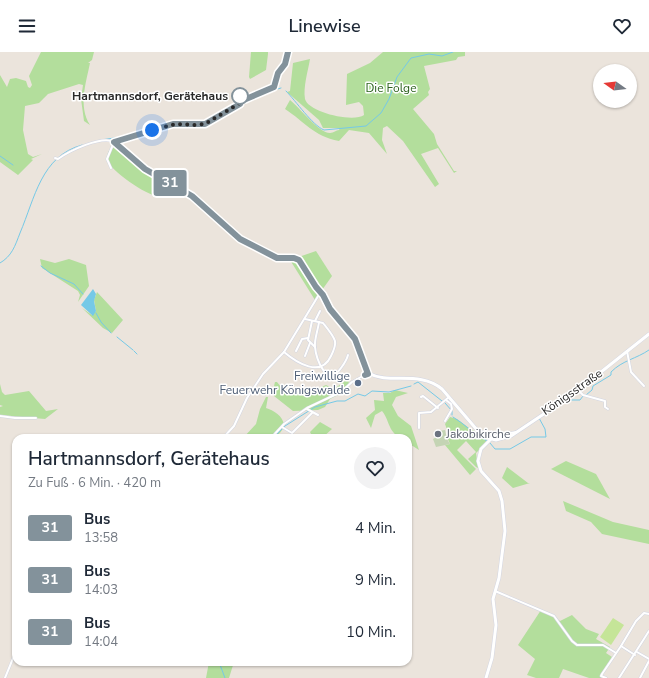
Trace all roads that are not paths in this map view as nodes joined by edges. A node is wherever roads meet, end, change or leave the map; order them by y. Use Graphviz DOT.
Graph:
graph roads {
  1 [pos="288,52"];
  2 [pos="114,142"];
  3 [pos="56,158"];
  4 [pos="111,168"];
  5 [pos="320,293"];
  6 [pos="320,311"];
  7 [pos="305,319"];
  8 [pos="313,321"];
  9 [pos="320,322"];
  10 [pos="649,334"];
  11 [pos="308,338"];
  12 [pos="310,343"];
  13 [pos="315,347"];
  14 [pos="296,351"];
  15 [pos="627,351"];
  16 [pos="284,352"];
  17 [pos="348,354"];
  18 [pos="305,356"];
  19 [pos="321,366"];
  20 [pos="368,374"];
  21 [pos="644,386"];
  22 [pos="578,390"];
  23 [pos="421,397"];
  24 [pos="448,399"];
  25 [pos="438,408"];
  26 [pos="608,409"];
  27 [pos="310,411"];
  28 [pos="318,415"];
  29 [pos="0,416"];
  30 [pos="36,418"];
  31 [pos="445,421"];
  32 [pos="283,427"];
  33 [pos="419,428"];
  34 [pos="478,431"];
  35 [pos="516,432"];
  36 [pos="226,434"];
  37 [pos="275,434"];
  38 [pos="489,442"];
  39 [pos="495,591"];
  40 [pos="649,614"];
  41 [pos="649,631"];
  42 [pos="621,646"];
  43 [pos="637,652"];
  44 [pos="616,653"];
  45 [pos="635,655"];
  46 [pos="649,660"];
  47 [pos="12,661"];
  48 [pos="5,678"];
  49 [pos="486,678"];
  50 [pos="606,678"];
  51 [pos="619,678"];
  52 [pos="640,678"];
  1 -- 2 [label="street"];
  2 -- 3 [label="street"];
  2 -- 4 [label="street"];
  2 -- 5 [label="street"];
  5 -- 7 [label="street"];
  5 -- 20 [label="street"];
  6 -- 8 [label="street"];
  7 -- 8 [label="street"];
  7 -- 16 [label="street"];
  8 -- 9 [label="street"];
  8 -- 11 [label="street"];
  9 -- 13 [label="street"];
  9 -- 19 [label="street"];
  10 -- 15 [label="street, Königsstraße"];
  11 -- 12 [label="street"];
  11 -- 14 [label="street"];
  12 -- 13 [label="street"];
  12 -- 18 [label="street"];
  13 -- 19 [label="street"];
  15 -- 21 [label="street"];
  15 -- 22 [label="street, Königsstraße"];
  16 -- 19 [label="street"];
  16 -- 36 [label="street"];
  17 -- 19 [label="street"];
  20 -- 24 [label="street"];
  20 -- 27 [label="street"];
  22 -- 26 [label="street"];
  22 -- 35 [label="street, Königsstraße"];
  23 -- 25 [label="street"];
  24 -- 25 [label="street"];
  24 -- 31 [label="street"];
  24 -- 34 [label="street"];
  25 -- 33 [label="street"];
  27 -- 28 [label="street"];
  27 -- 32 [label="street"];
  27 -- 32 [label="street"];
  29 -- 30 [label="street"];
  32 -- 37 [label="street"];
  34 -- 35 [label="street"];
  34 -- 38 [label="street"];
  35 -- 38 [label="street, Königsstraße"];
  38 -- 39 [label="street"];
  39 -- 44 [label="street"];
  39 -- 49 [label="street"];
  40 -- 42 [label="street"];
  41 -- 43 [label="street"];
  42 -- 44 [label="street"];
  42 -- 45 [label="street"];
  43 -- 45 [label="street"];
  43 -- 46 [label="street"];
  44 -- 50 [label="street"];
  45 -- 51 [label="street"];
  46 -- 52 [label="street"];
  47 -- 48 [label="street"];
}
